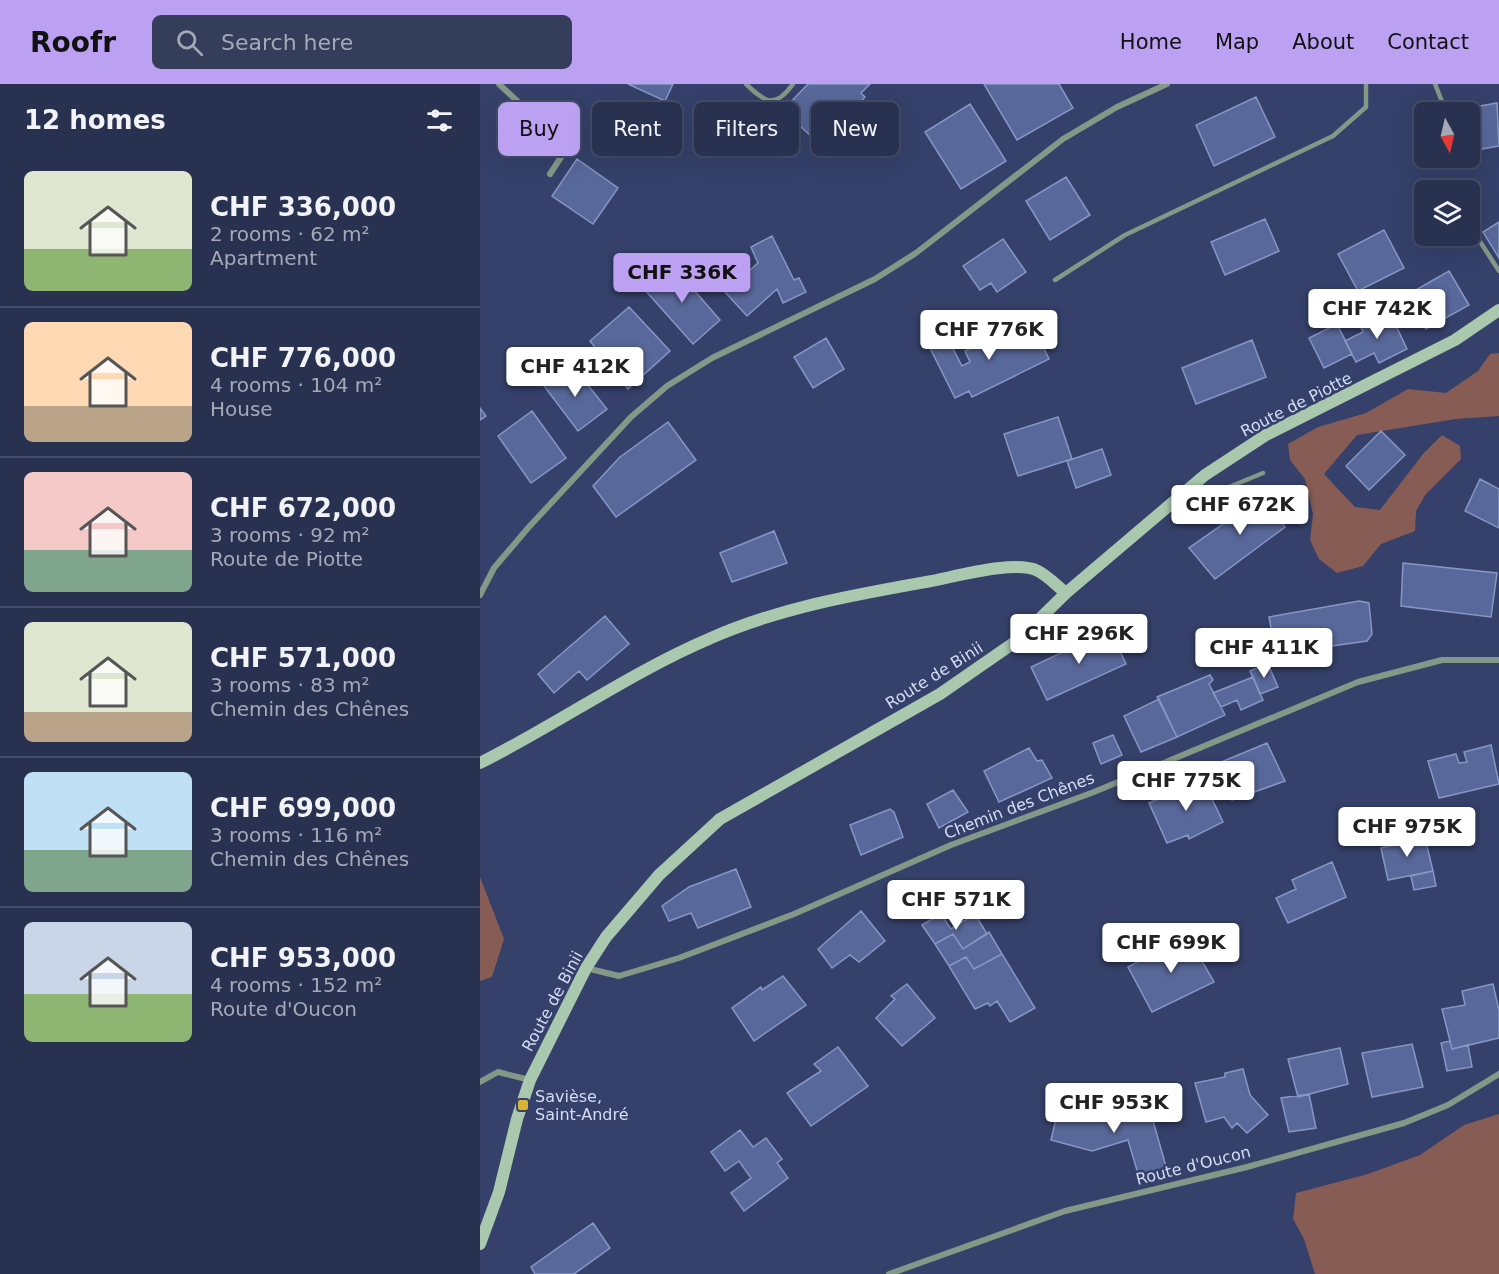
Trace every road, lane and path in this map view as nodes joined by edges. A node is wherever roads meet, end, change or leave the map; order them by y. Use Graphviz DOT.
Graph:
graph roads {
  1 [pos="499,84"];
  2 [pos="746,84"];
  3 [pos="793,84"];
  4 [pos="1167,84"];
  5 [pos="1366,84"];
  6 [pos="1436,84"];
  7 [pos="1442,102"];
  8 [pos="550,174"];
  9 [pos="1480,242"];
  10 [pos="1499,271"];
  11 [pos="1055,280"];
  12 [pos="1499,310"];
  13 [pos="1263,473"];
  14 [pos="1179,497"];
  15 [pos="1066,593"];
  16 [pos="480,595"];
  17 [pos="1499,660"];
  18 [pos="480,763"];
  19 [pos="586,968"];
  20 [pos="1499,1074"];
  21 [pos="530,1080"];
  22 [pos="480,1082"];
  23 [pos="480,1244"];
  24 [pos="889,1274"];
  1 -- 8 [label="street"];
  2 -- 3 [label="lane"];
  4 -- 16 [label="street"];
  5 -- 11 [label="lane"];
  6 -- 7 [label="lane"];
  9 -- 10 [label="lane"];
  12 -- 14 [label="street, Route de Piotte"];
  13 -- 14 [label="lane"];
  14 -- 15 [label="street, Route de Piotte"];
  15 -- 18 [label="street"];
  15 -- 19 [label="street, Route de Binii"];
  17 -- 19 [label="street, Chemin des Chênes"];
  19 -- 21 [label="street, Route de Binii"];
  20 -- 24 [label="street, Route d'Oucon"];
  21 -- 22 [label="street"];
  21 -- 23 [label="street, Route de Binii"];
}
